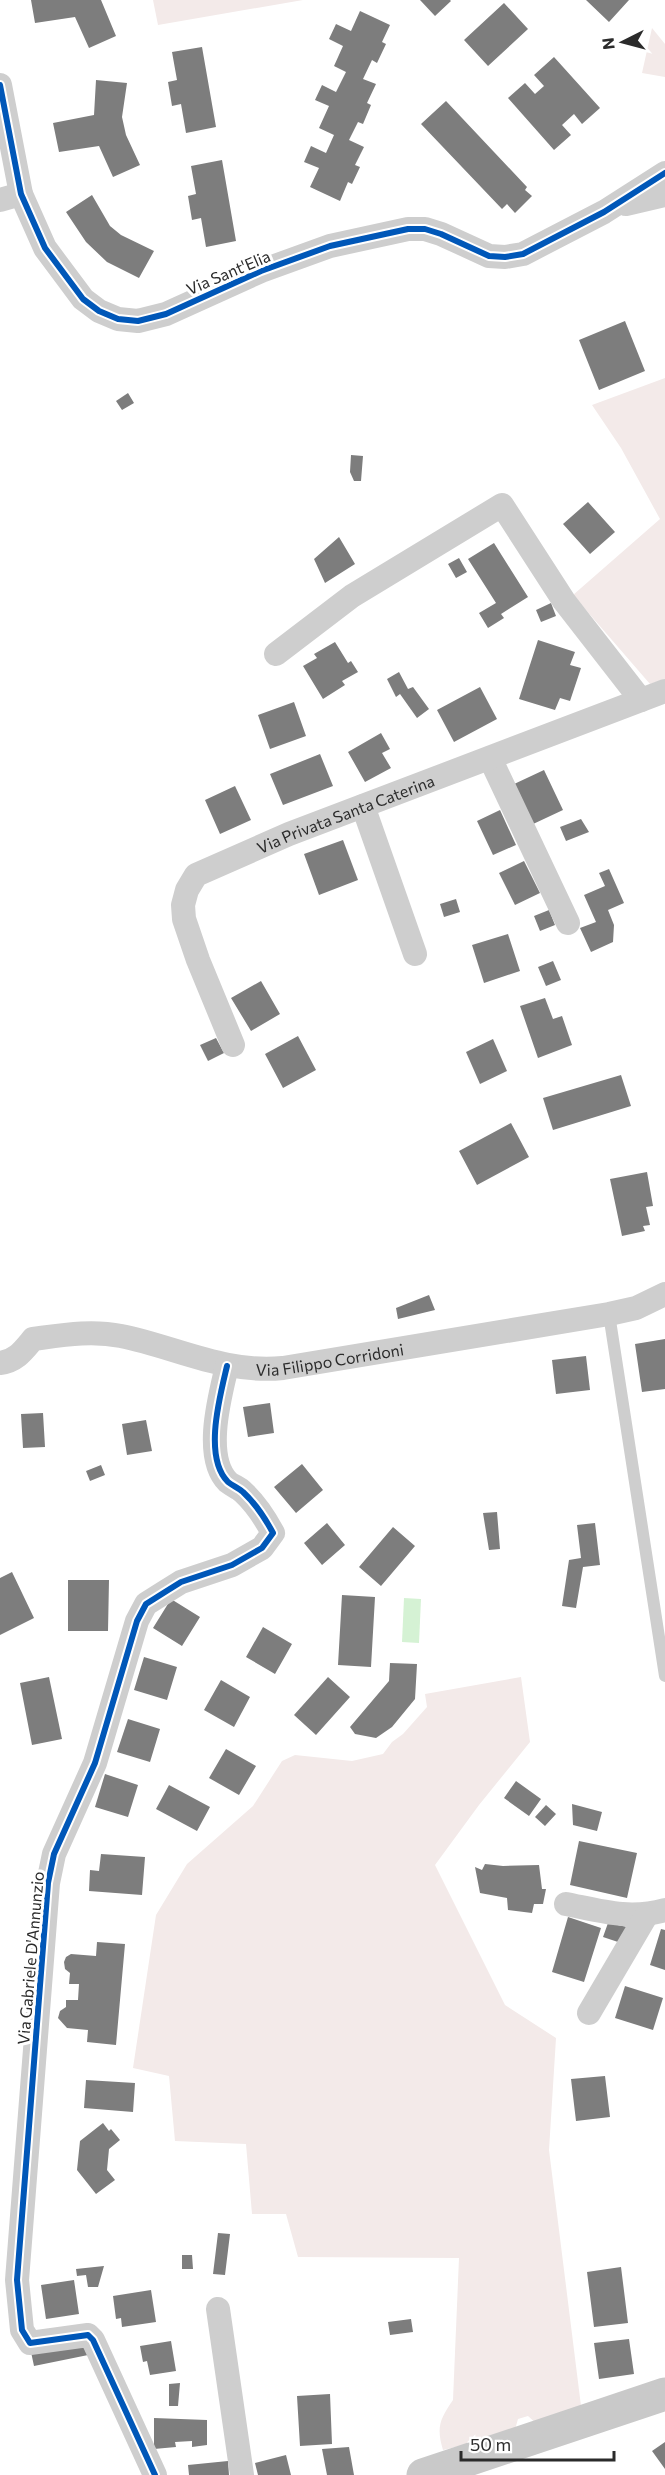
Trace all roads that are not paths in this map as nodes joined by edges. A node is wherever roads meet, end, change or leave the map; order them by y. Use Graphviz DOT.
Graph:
graph roads {
  1 [pos="0,85"];
  2 [pos="665,173"];
  3 [pos="665,195"];
  4 [pos="10,197"];
  5 [pos="604,212"];
  6 [pos="276,654"];
  7 [pos="665,691"];
  8 [pos="641,700"];
  9 [pos="490,758"];
  10 [pos="363,806"];
  11 [pos="568,923"];
  12 [pos="415,954"];
  13 [pos="233,1044"];
  14 [pos="665,1294"];
  15 [pos="609,1314"];
  16 [pos="0,1363"];
  17 [pos="226,1366"];
  18 [pos="665,1676"];
  19 [pos="566,1904"];
  20 [pos="656,1913"];
  21 [pos="589,2013"];
  22 [pos="218,2309"];
  23 [pos="665,2394"];
  24 [pos="155,2475"];
  25 [pos="242,2475"];
  26 [pos="423,2475"];
  1 -- 4 [label="street, Via Sant'Elia"];
  2 -- 5 [label="street"];
  3 -- 5 [label="street"];
  4 -- 5 [label="street, Via Sant'Elia"];
  6 -- 8 [label="street"];
  7 -- 8 [label="street, Via Privata Santa Caterina"];
  8 -- 9 [label="street, Via Privata Santa Caterina"];
  9 -- 10 [label="street, Via Privata Santa Caterina"];
  9 -- 11 [label="street"];
  10 -- 12 [label="street"];
  10 -- 13 [label="street, Via Privata Santa Caterina"];
  14 -- 15 [label="street, Via Filippo Corridoni"];
  15 -- 17 [label="street, Via Filippo Corridoni"];
  15 -- 18 [label="lane"];
  16 -- 17 [label="street, Via Filippo Corridoni"];
  17 -- 24 [label="street, Via Gabriele D'Annunzio"];
  19 -- 20 [label="street"];
  20 -- 21 [label="street"];
  22 -- 25 [label="street"];
  23 -- 26 [label="street"];
}
